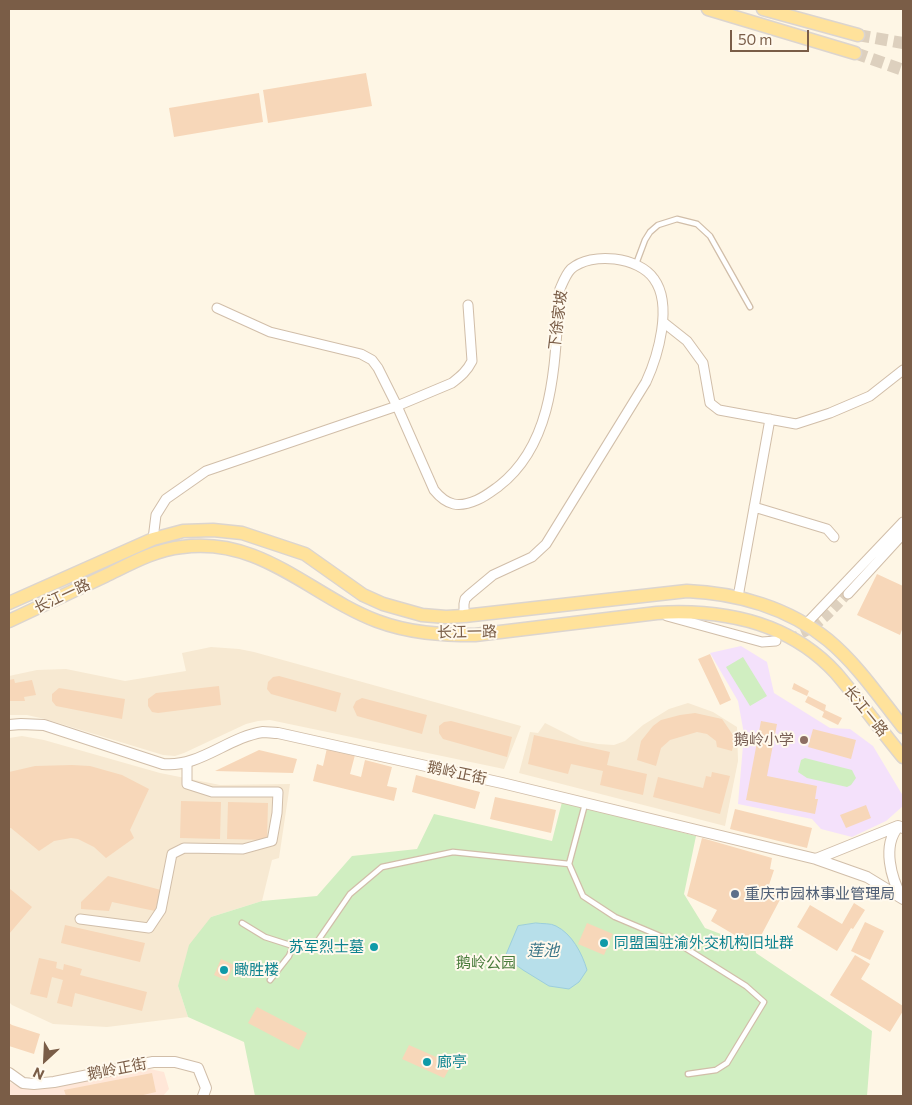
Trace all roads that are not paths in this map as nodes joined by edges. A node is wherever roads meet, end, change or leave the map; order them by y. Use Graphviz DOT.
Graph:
graph roads {
  1 [pos="708,9"];
  2 [pos="763,9"];
  3 [pos="858,36"];
  4 [pos="855,53"];
  5 [pos="636,264"];
  6 [pos="468,305"];
  7 [pos="750,307"];
  8 [pos="217,308"];
  9 [pos="663,322"];
  10 [pos="903,370"];
  11 [pos="397,406"];
  12 [pos="770,419"];
  13 [pos="754,507"];
  14 [pos="903,522"];
  15 [pos="903,534"];
  16 [pos="834,537"];
  17 [pos="154,539"];
  18 [pos="848,594"];
  19 [pos="738,597"];
  20 [pos="9,604"];
  21 [pos="657,613"];
  22 [pos="464,616"];
  23 [pos="9,621"];
  24 [pos="805,625"];
  25 [pos="776,641"];
  26 [pos="9,726"];
  27 [pos="903,727"];
  28 [pos="903,756"];
  29 [pos="187,762"];
  30 [pos="585,802"];
  31 [pos="901,827"];
  32 [pos="816,858"];
  33 [pos="569,864"];
  34 [pos="903,899"];
  35 [pos="80,919"];
  36 [pos="242,923"];
  37 [pos="293,946"];
  38 [pos="270,980"];
  39 [pos="9,1073"];
  40 [pos="688,1074"];
  41 [pos="203,1096"];
  1 -- 4 [label="main road"];
  2 -- 3 [label="main road"];
  5 -- 7 [label="lane"];
  5 -- 9 [label="street"];
  5 -- 11 [label="street, 下徐家坡"];
  6 -- 11 [label="street"];
  8 -- 11 [label="street"];
  9 -- 12 [label="street"];
  9 -- 22 [label="street"];
  10 -- 12 [label="street"];
  11 -- 17 [label="street"];
  12 -- 13 [label="street"];
  13 -- 16 [label="street"];
  13 -- 19 [label="street"];
  14 -- 24 [label="street"];
  15 -- 18 [label="street"];
  17 -- 20 [label="main road, 长江一路"];
  17 -- 22 [label="main road, 长江一路"];
  19 -- 22 [label="main road, 长江一路"];
  19 -- 24 [label="main road, 长江一路"];
  21 -- 23 [label="main road, 长江一路"];
  21 -- 25 [label="street"];
  21 -- 28 [label="main road, 长江一路"];
  24 -- 27 [label="main road, 长江一路"];
  26 -- 29 [label="street, 鹅岭正街"];
  29 -- 30 [label="street, 鹅岭正街"];
  29 -- 35 [label="street"];
  30 -- 32 [label="street, 鹅岭正街"];
  30 -- 33 [label="lane"];
  31 -- 32 [label="street"];
  31 -- 34 [label="street"];
  32 -- 34 [label="street, 鹅岭正街"];
  33 -- 37 [label="lane"];
  33 -- 40 [label="lane"];
  36 -- 37 [label="lane"];
  37 -- 38 [label="lane"];
  39 -- 41 [label="street, 鹅岭正街"];
}
